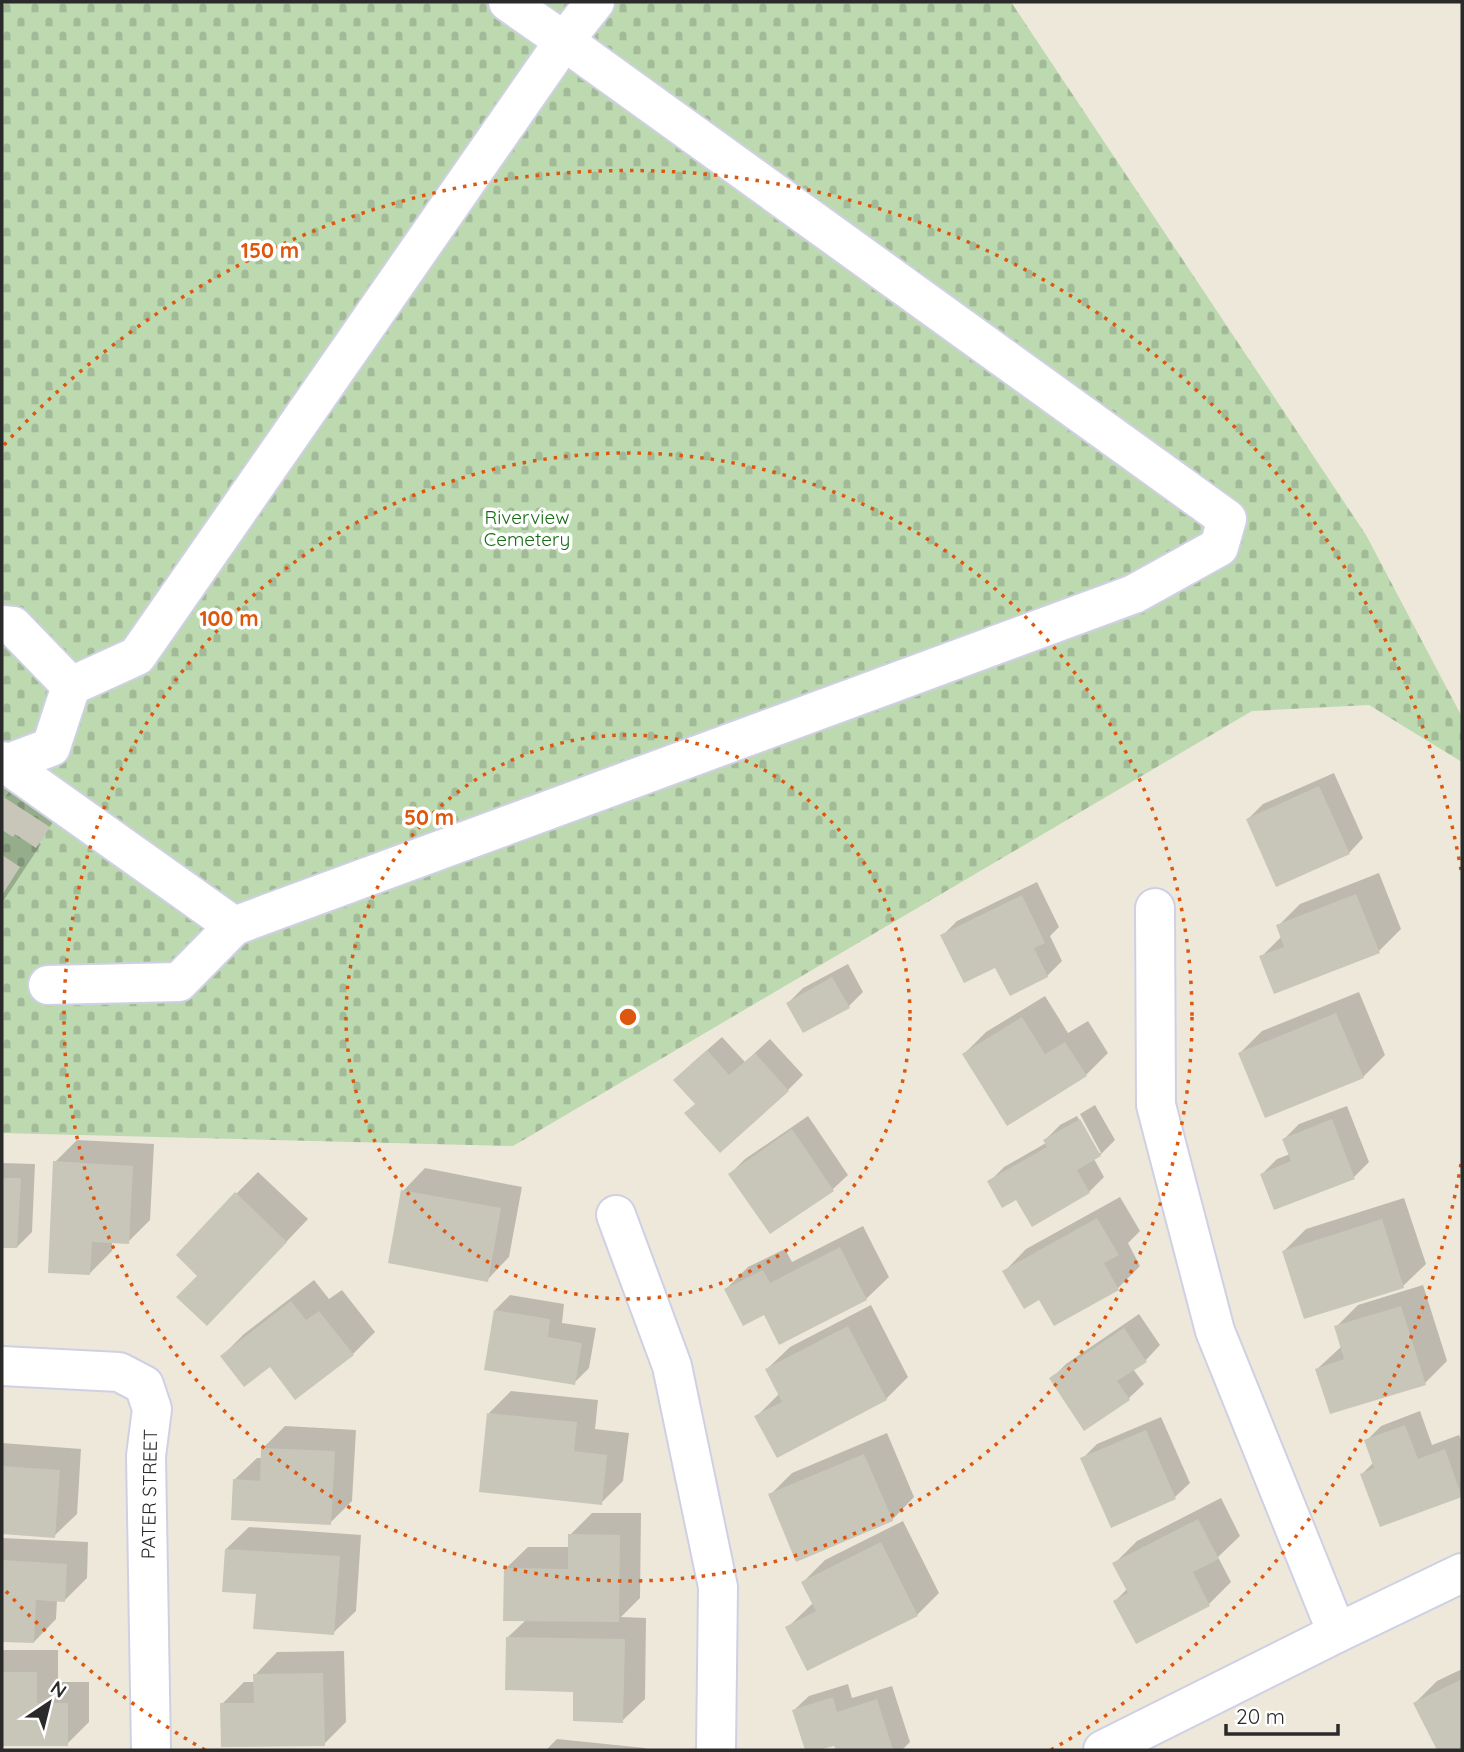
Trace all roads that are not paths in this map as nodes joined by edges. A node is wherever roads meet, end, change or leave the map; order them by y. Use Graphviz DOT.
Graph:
graph roads {
  1 [pos="508,2"];
  2 [pos="595,2"];
  3 [pos="565,41"];
  4 [pos="2,625"];
  5 [pos="71,686"];
  6 [pos="4,762"];
  7 [pos="1155,908"];
  8 [pos="234,926"];
  9 [pos="48,985"];
  10 [pos="616,1215"];
  11 [pos="2,1366"];
  12 [pos="1462,1573"];
  13 [pos="1337,1633"];
  14 [pos="151,1750"];
  15 [pos="716,1750"];
  16 [pos="1103,1750"];
  1 -- 3 [label="street"];
  2 -- 3 [label="street"];
  3 -- 5 [label="street"];
  3 -- 8 [label="street"];
  4 -- 5 [label="street"];
  5 -- 6 [label="street"];
  6 -- 8 [label="street"];
  7 -- 13 [label="street"];
  8 -- 9 [label="street"];
  10 -- 15 [label="street"];
  11 -- 14 [label="street, PATER STREET"];
  12 -- 13 [label="street"];
  13 -- 16 [label="street"];
}
